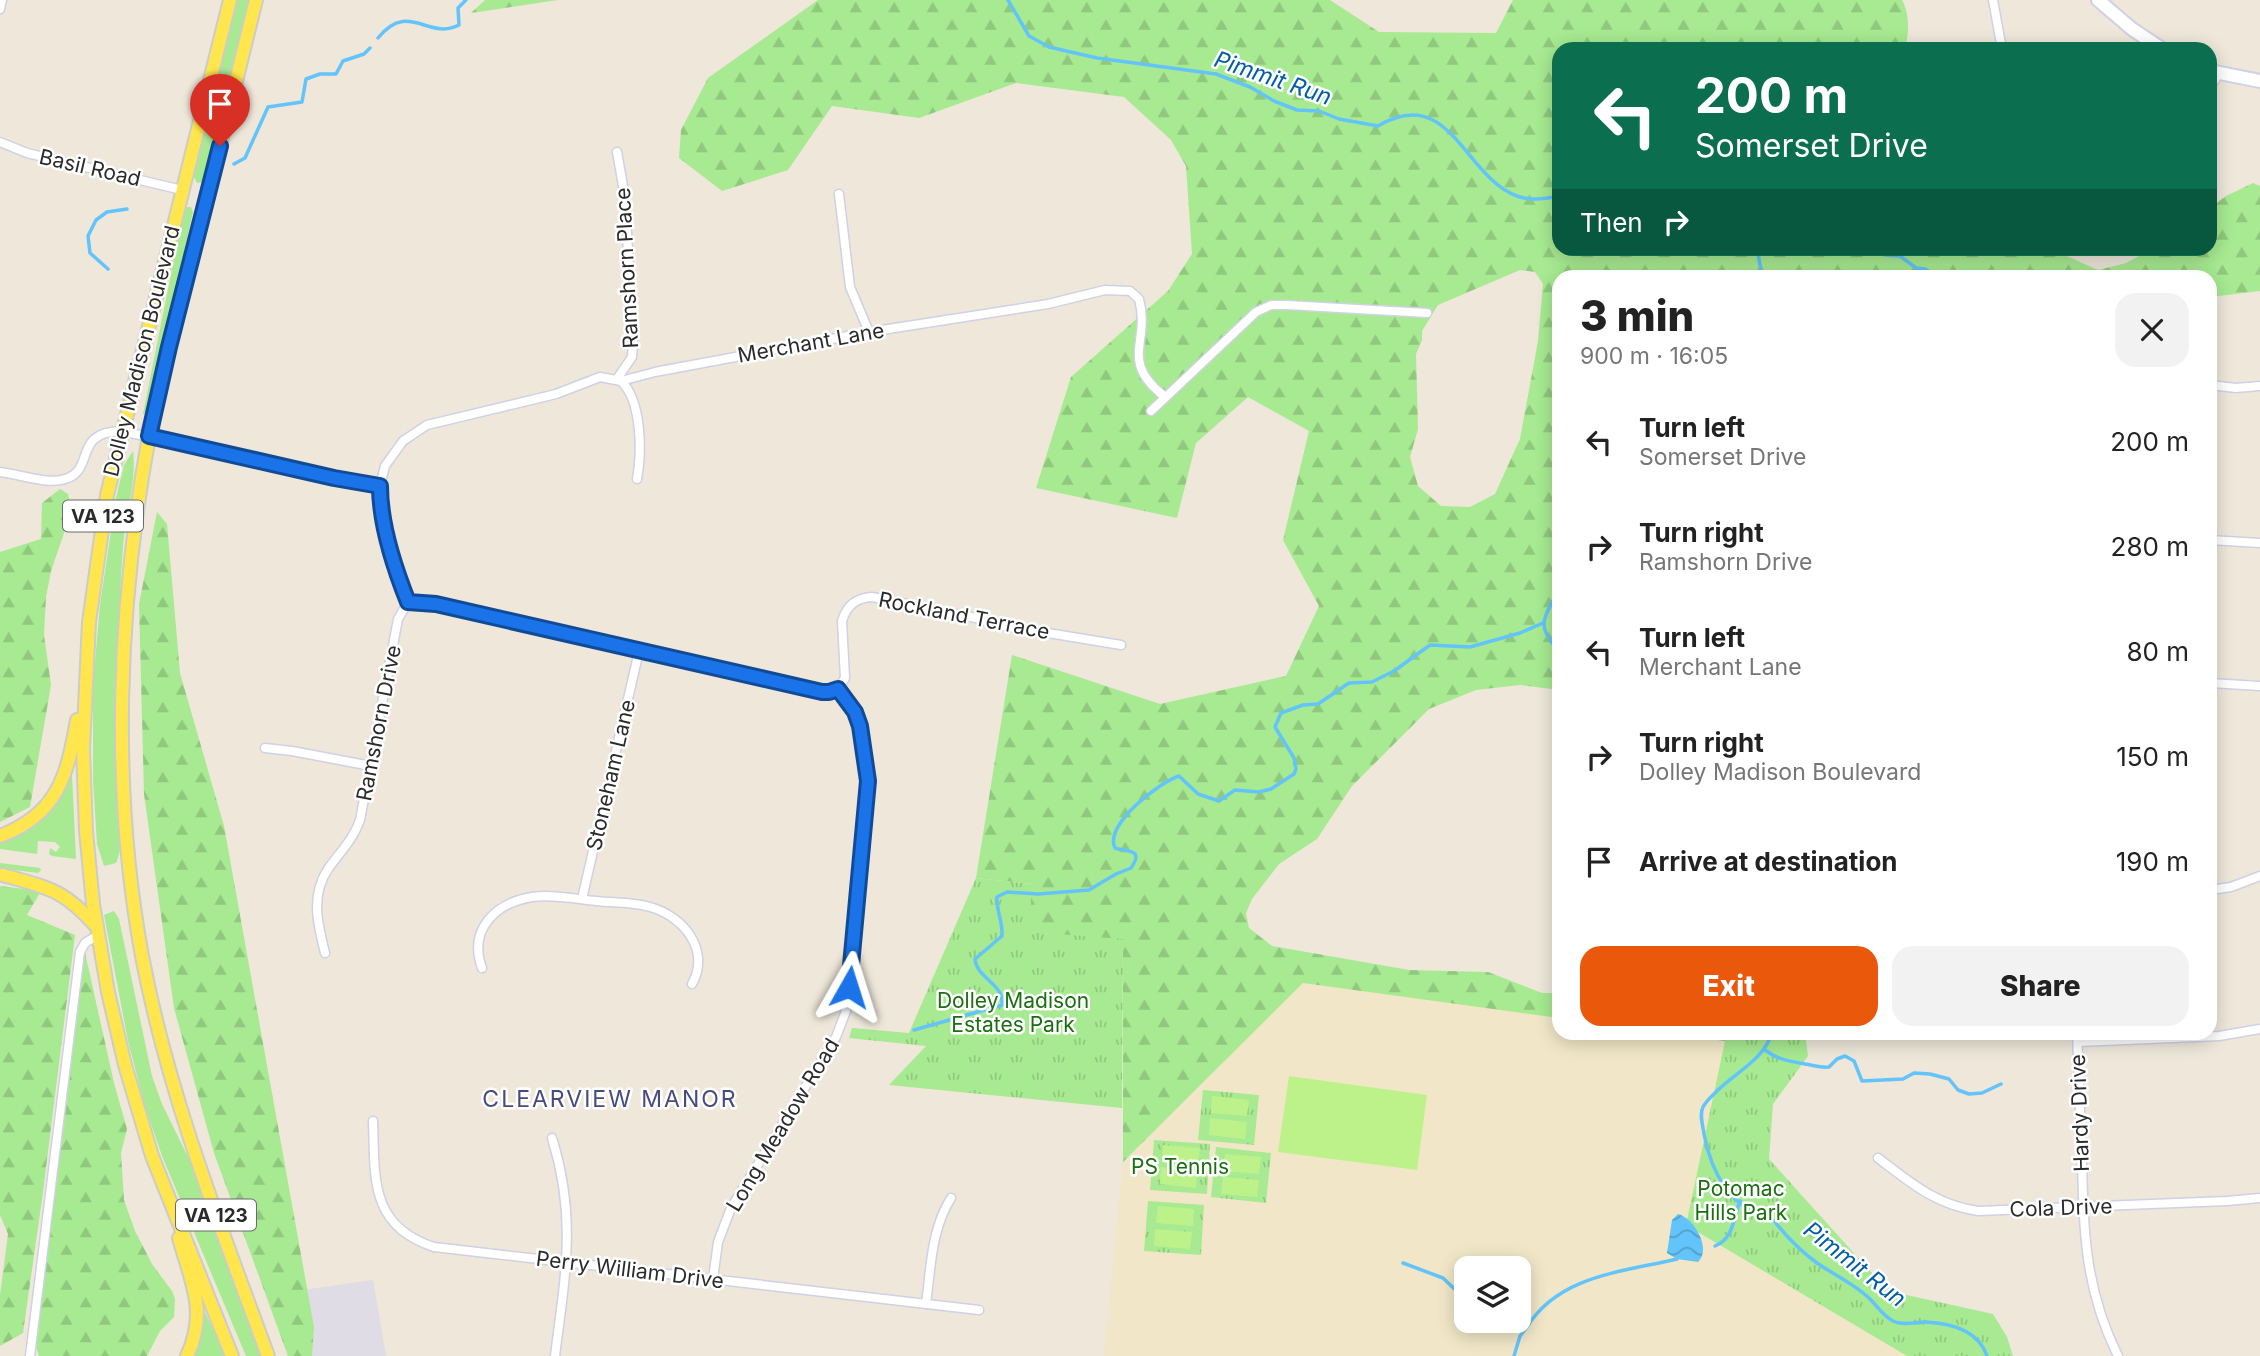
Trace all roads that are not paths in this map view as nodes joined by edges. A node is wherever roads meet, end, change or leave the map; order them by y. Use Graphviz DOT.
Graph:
graph roads {
  1 [pos="2,0"];
  2 [pos="230,0"];
  3 [pos="256,0"];
  4 [pos="1993,0"];
  5 [pos="2098,0"];
  6 [pos="0,9"];
  7 [pos="2000,42"];
  8 [pos="2152,42"];
  9 [pos="2217,73"];
  10 [pos="2260,81"];
  11 [pos="0,142"];
  12 [pos="617,152"];
  13 [pos="182,190"];
  14 [pos="839,194"];
  15 [pos="208,196"];
  16 [pos="1427,313"];
  17 [pos="869,332"];
  18 [pos="619,380"];
  19 [pos="2217,386"];
  20 [pos="2260,386"];
  21 [pos="1165,397"];
  22 [pos="1151,411"];
  23 [pos="121,430"];
  24 [pos="149,436"];
  25 [pos="0,472"];
  26 [pos="637,479"];
  27 [pos="380,486"];
  28 [pos="2217,540"];
  29 [pos="2260,543"];
  30 [pos="408,602"];
  31 [pos="1121,645"];
  32 [pos="639,651"];
  33 [pos="84,679"];
  34 [pos="2217,683"];
  35 [pos="2260,686"];
  36 [pos="838,689"];
  37 [pos="265,748"];
  38 [pos="370,766"];
  39 [pos="0,836"];
  40 [pos="3,875"];
  41 [pos="2260,876"];
  42 [pos="2217,889"];
  43 [pos="582,899"];
  44 [pos="97,931"];
  45 [pos="325,953"];
  46 [pos="482,968"];
  47 [pos="692,984"];
  48 [pos="2260,1029"];
  49 [pos="2217,1036"];
  50 [pos="2077,1040"];
  51 [pos="373,1121"];
  52 [pos="552,1138"];
  53 [pos="1878,1158"];
  54 [pos="166,1191"];
  55 [pos="951,1198"];
  56 [pos="2260,1198"];
  57 [pos="2082,1207"];
  58 [pos="566,1262"];
  59 [pos="713,1279"];
  60 [pos="926,1304"];
  61 [pos="979,1310"];
  62 [pos="30,1356"];
  63 [pos="187,1356"];
  64 [pos="232,1356"];
  65 [pos="268,1356"];
  66 [pos="555,1356"];
  67 [pos="2118,1356"];
  1 -- 6 [label="street"];
  2 -- 13 [label="main road, Dolley Madison Boulevard / VA 123"];
  3 -- 15 [label="main road, Dolley Madison Boulevard / VA 123"];
  4 -- 7 [label="street"];
  5 -- 8 [label="main road"];
  9 -- 10 [label="main road"];
  11 -- 13 [label="street, Basil Road"];
  12 -- 18 [label="street, Ramshorn Place"];
  13 -- 15 [label="main road"];
  13 -- 23 [label="main road, Dolley Madison Boulevard / VA 123"];
  14 -- 17 [label="street"];
  15 -- 24 [label="main road, Dolley Madison Boulevard / VA 123"];
  16 -- 21 [label="street"];
  17 -- 18 [label="street, Merchant Lane"];
  17 -- 21 [label="street, Merchant Lane"];
  18 -- 26 [label="street"];
  18 -- 27 [label="street, Merchant Lane"];
  19 -- 20 [label="street"];
  21 -- 22 [label="street"];
  23 -- 24 [label="street"];
  23 -- 25 [label="street"];
  23 -- 33 [label="main road, Dolley Madison Boulevard / VA 123"];
  24 -- 27 [label="street"];
  24 -- 65 [label="main road, Dolley Madison Boulevard / VA 123"];
  27 -- 30 [label="street"];
  28 -- 29 [label="street"];
  30 -- 32 [label="street"];
  30 -- 38 [label="street, Ramshorn Drive"];
  31 -- 36 [label="street, Rockland Terrace"];
  32 -- 36 [label="street"];
  32 -- 43 [label="street, Stoneham Lane"];
  33 -- 39 [label="main road"];
  33 -- 44 [label="main road, Dolley Madison Boulevard / VA 123"];
  34 -- 35 [label="street"];
  36 -- 59 [label="street, Long Meadow Road"];
  37 -- 38 [label="street"];
  38 -- 45 [label="street, Ramshorn Drive"];
  40 -- 44 [label="main road"];
  41 -- 42 [label="street"];
  43 -- 46 [label="street"];
  43 -- 47 [label="street"];
  44 -- 54 [label="main road, Dolley Madison Boulevard / VA 123"];
  44 -- 62 [label="street"];
  48 -- 49 [label="street"];
  50 -- 57 [label="street, Hardy Drive"];
  51 -- 58 [label="street, Perry William Drive"];
  52 -- 58 [label="street"];
  53 -- 57 [label="street, Cola Drive"];
  54 -- 63 [label="main road"];
  54 -- 64 [label="main road, Dolley Madison Boulevard / VA 123"];
  55 -- 60 [label="street"];
  56 -- 57 [label="street, Cola Drive"];
  57 -- 67 [label="street, Hardy Drive"];
  58 -- 59 [label="street, Perry William Drive"];
  58 -- 66 [label="street"];
  59 -- 60 [label="street, Perry William Drive"];
  60 -- 61 [label="street, Perry William Drive"];
}
